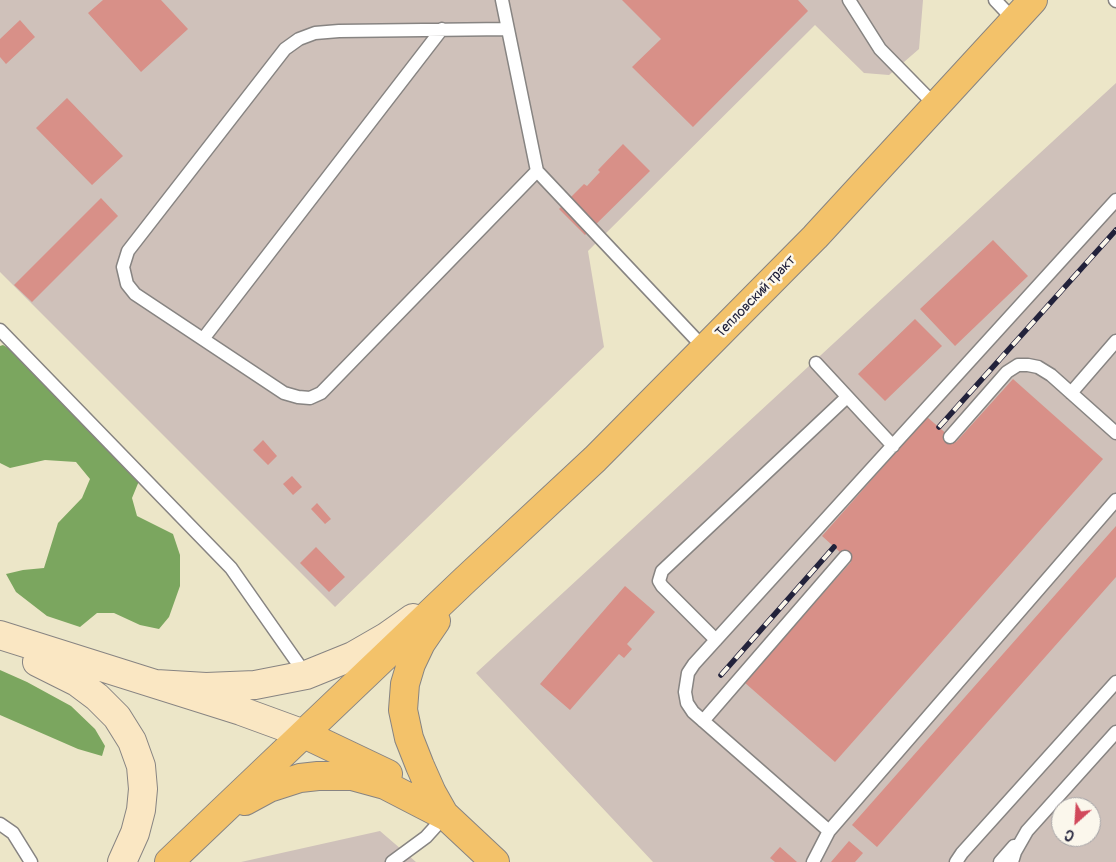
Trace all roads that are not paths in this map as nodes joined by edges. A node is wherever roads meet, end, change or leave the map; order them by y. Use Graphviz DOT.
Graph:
graph roads {
  1 [pos="502,0"];
  2 [pos="849,0"];
  3 [pos="995,0"];
  4 [pos="1033,0"];
  5 [pos="1014,20"];
  6 [pos="442,29"];
  7 [pos="508,29"];
  8 [pos="935,105"];
  9 [pos="537,171"];
  10 [pos="1116,200"];
  11 [pos="0,330"];
  12 [pos="203,339"];
  13 [pos="1116,341"];
  14 [pos="705,349"];
  15 [pos="816,363"];
  16 [pos="1071,393"];
  17 [pos="847,398"];
  18 [pos="1116,432"];
  19 [pos="950,437"];
  20 [pos="893,446"];
  21 [pos="1116,500"];
  22 [pos="845,557"];
  23 [pos="465,580"];
  24 [pos="0,635"];
  25 [pos="716,640"];
  26 [pos="0,643"];
  27 [pos="306,675"];
  28 [pos="1116,682"];
  29 [pos="156,684"];
  30 [pos="703,720"];
  31 [pos="1116,732"];
  32 [pos="304,734"];
  33 [pos="445,816"];
  34 [pos="0,824"];
  35 [pos="829,831"];
  36 [pos="1027,831"];
  37 [pos="193,840"];
  38 [pos="122,861"];
  39 [pos="31,862"];
  40 [pos="170,862"];
  41 [pos="392,862"];
  42 [pos="494,862"];
  43 [pos="813,862"];
  44 [pos="956,862"];
  45 [pos="1000,862"];
  46 [pos="1012,862"];
  1 -- 7 [label="lane"];
  2 -- 8 [label="lane"];
  3 -- 5 [label="lane"];
  4 -- 5 [label="main road, Тепловский тракт"];
  5 -- 8 [label="main road, Тепловский тракт"];
  6 -- 7 [label="lane"];
  6 -- 12 [label="lane"];
  6 -- 12 [label="lane"];
  7 -- 9 [label="lane"];
  8 -- 14 [label="main road, Тепловский тракт"];
  9 -- 12 [label="lane"];
  9 -- 14 [label="lane"];
  10 -- 20 [label="lane"];
  11 -- 27 [label="lane"];
  13 -- 16 [label="lane"];
  14 -- 23 [label="main road, Тепловский тракт"];
  15 -- 17 [label="lane"];
  16 -- 18 [label="lane"];
  16 -- 19 [label="lane"];
  17 -- 20 [label="lane"];
  17 -- 25 [label="lane"];
  20 -- 25 [label="lane"];
  21 -- 35 [label="lane"];
  22 -- 30 [label="lane"];
  23 -- 27 [label="main road"];
  23 -- 32 [label="main road"];
  23 -- 33 [label="main road"];
  24 -- 29 [label="main road"];
  25 -- 30 [label="lane"];
  26 -- 38 [label="main road"];
  27 -- 29 [label="main road"];
  28 -- 44 [label="lane"];
  29 -- 32 [label="main road"];
  30 -- 35 [label="lane"];
  31 -- 36 [label="lane"];
  32 -- 33 [label="main road"];
  32 -- 37 [label="main road"];
  33 -- 37 [label="main road"];
  33 -- 41 [label="lane"];
  33 -- 42 [label="main road"];
  34 -- 39 [label="lane"];
  35 -- 43 [label="lane"];
  36 -- 45 [label="lane"];
  36 -- 46 [label="lane"];
  37 -- 40 [label="main road"];
}
